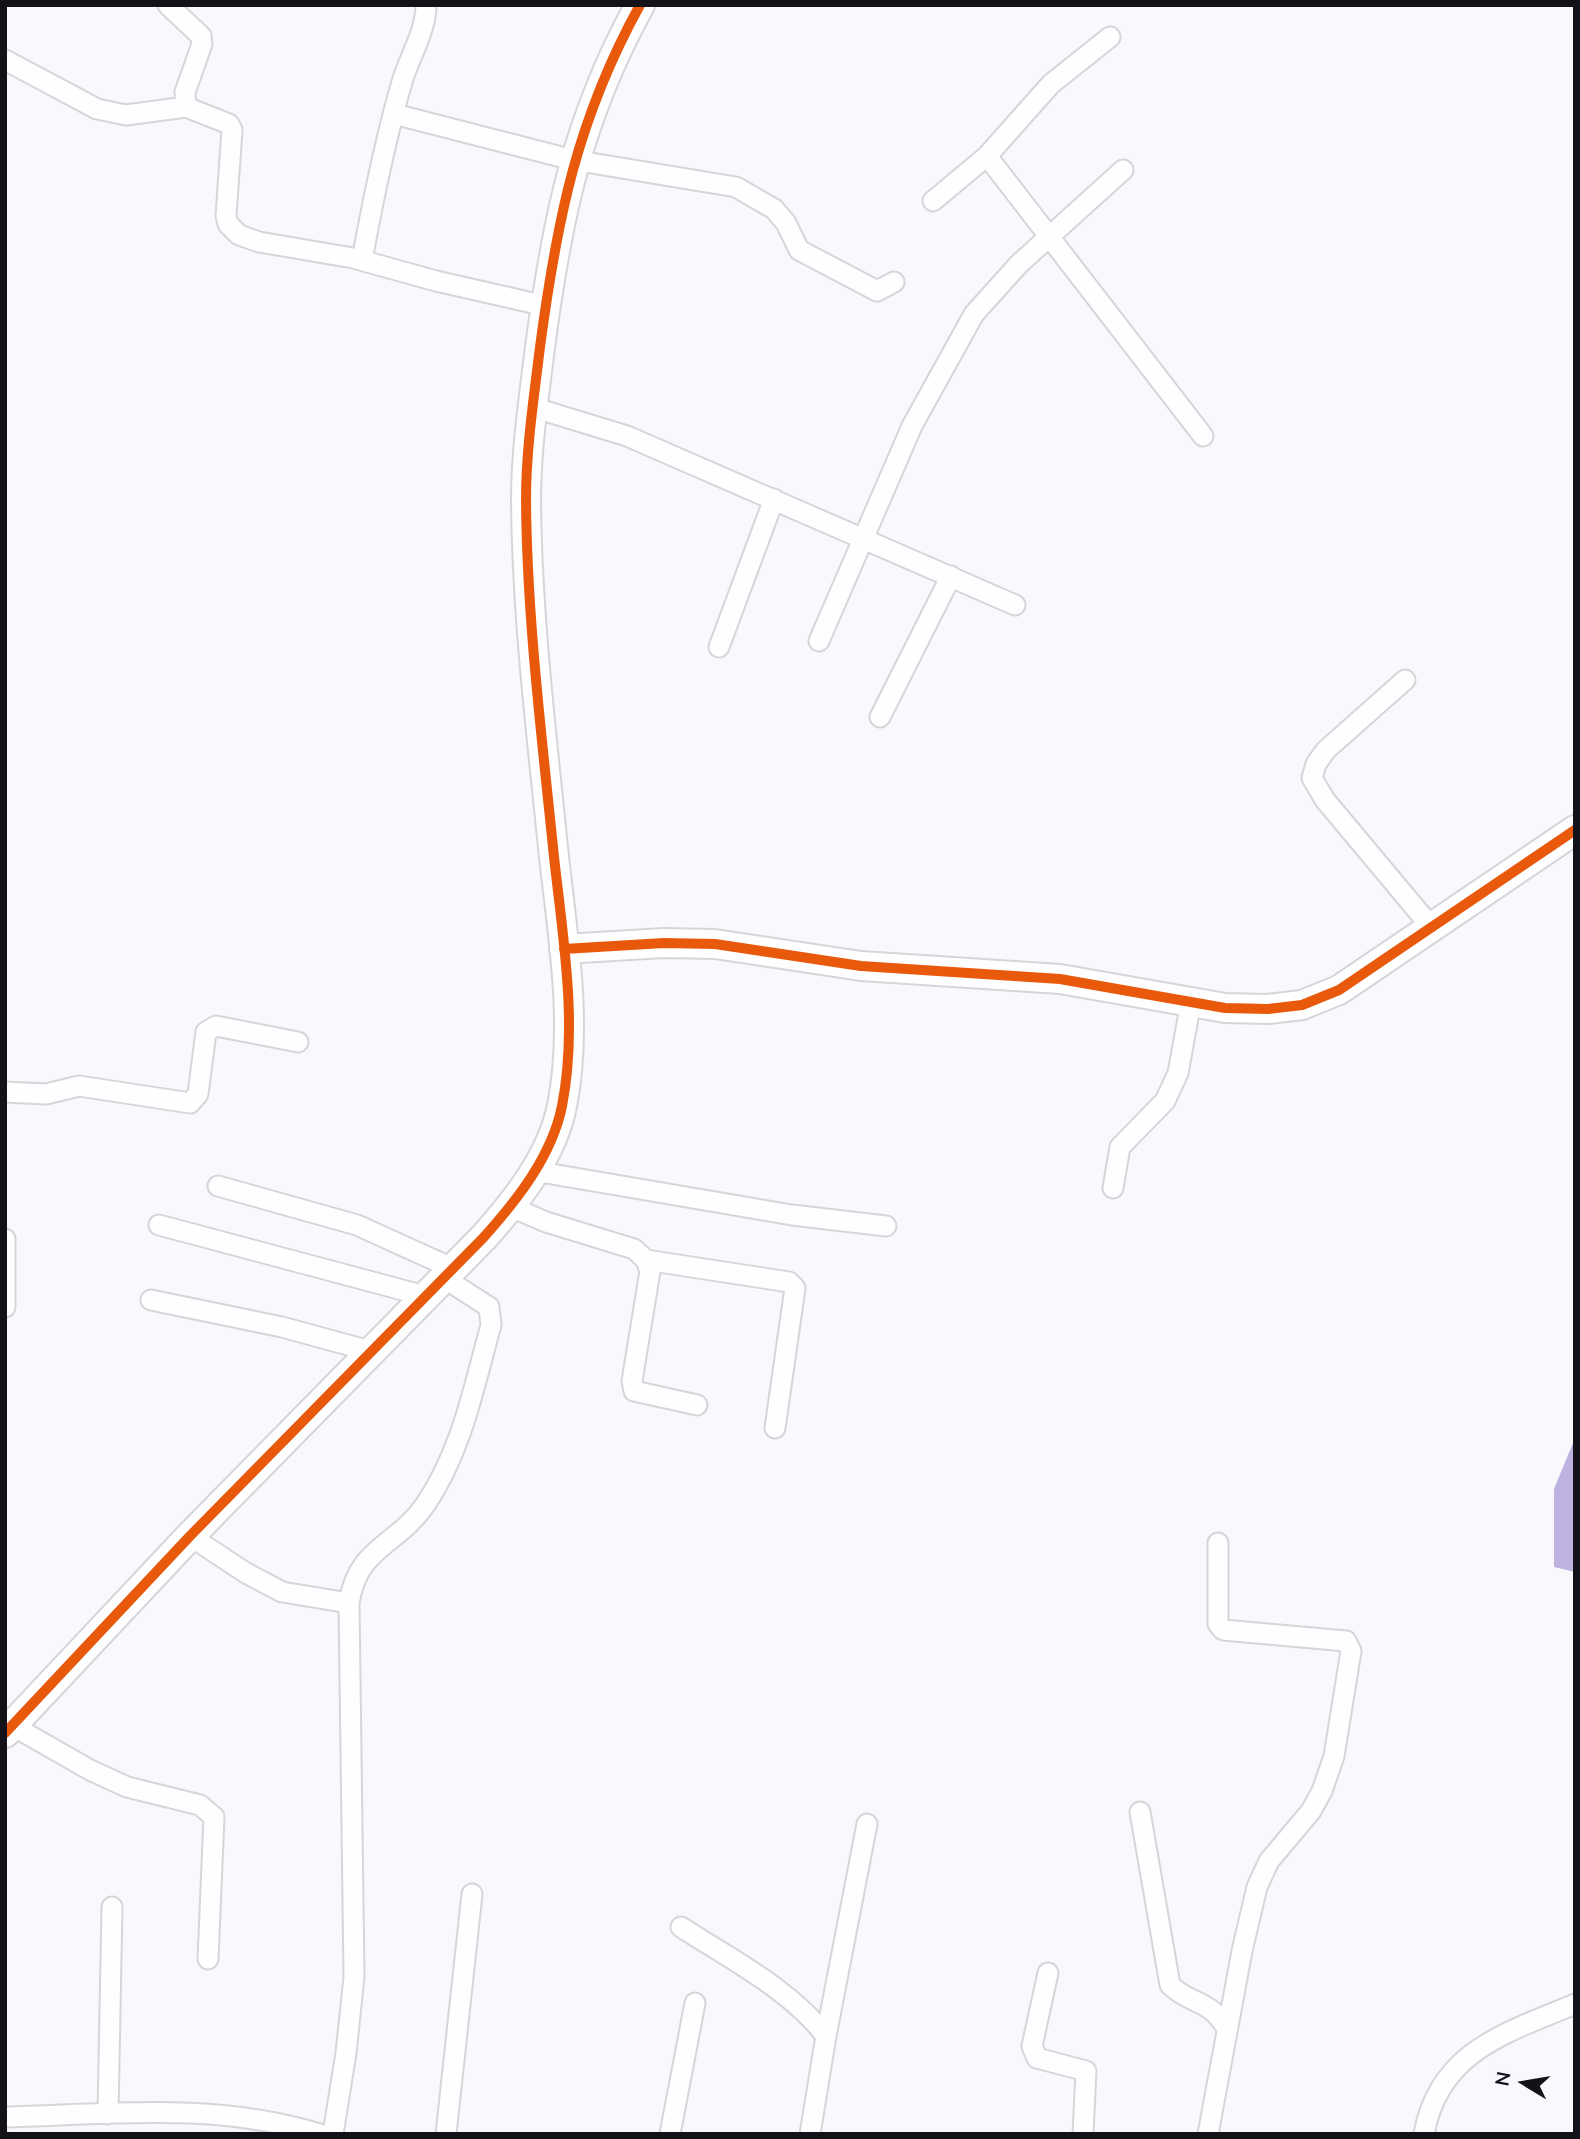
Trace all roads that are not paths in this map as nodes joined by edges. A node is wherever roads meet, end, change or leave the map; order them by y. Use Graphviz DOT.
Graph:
graph roads {
  1 [pos="168,5"];
  2 [pos="426,5"];
  3 [pos="640,5"];
  4 [pos="1110,37"];
  5 [pos="5,60"];
  6 [pos="186,107"];
  7 [pos="394,114"];
  8 [pos="987,156"];
  9 [pos="573,160"];
  10 [pos="1123,170"];
  11 [pos="933,201"];
  12 [pos="1049,237"];
  13 [pos="362,260"];
  14 [pos="894,282"];
  15 [pos="546,306"];
  16 [pos="532,407"];
  17 [pos="1203,436"];
  18 [pos="774,499"];
  19 [pos="864,538"];
  20 [pos="951,576"];
  21 [pos="1015,605"];
  22 [pos="819,642"];
  23 [pos="719,647"];
  24 [pos="1405,680"];
  25 [pos="880,717"];
  26 [pos="1575,830"];
  27 [pos="1432,928"];
  28 [pos="564,949"];
  29 [pos="1191,1002"];
  30 [pos="298,1042"];
  31 [pos="5,1092"];
  32 [pos="534,1171"];
  33 [pos="218,1186"];
  34 [pos="1113,1188"];
  35 [pos="511,1207"];
  36 [pos="159,1225"];
  37 [pos="886,1226"];
  38 [pos="5,1240"];
  39 [pos="646,1260"];
  40 [pos="441,1281"];
  41 [pos="151,1300"];
  42 [pos="5,1307"];
  43 [pos="370,1351"];
  44 [pos="697,1405"];
  45 [pos="775,1428"];
  46 [pos="190,1536"];
  47 [pos="1218,1543"];
  48 [pos="349,1603"];
  49 [pos="9,1729"];
  50 [pos="1140,1812"];
  51 [pos="867,1824"];
  52 [pos="472,1894"];
  53 [pos="112,1907"];
  54 [pos="681,1927"];
  55 [pos="208,1958"];
  56 [pos="1048,1973"];
  57 [pos="695,2003"];
  58 [pos="1575,2004"];
  59 [pos="1227,2029"];
  60 [pos="826,2036"];
  61 [pos="108,2114"];
  62 [pos="5,2117"];
  63 [pos="320,2134"];
  64 [pos="333,2134"];
  65 [pos="446,2134"];
  66 [pos="670,2134"];
  67 [pos="810,2134"];
  68 [pos="1083,2134"];
  69 [pos="1208,2134"];
  70 [pos="1423,2134"];
  1 -- 6 [label="street"];
  2 -- 7 [label="street"];
  3 -- 9 [label="street"];
  4 -- 8 [label="street"];
  5 -- 6 [label="street"];
  6 -- 13 [label="street"];
  7 -- 9 [label="street"];
  7 -- 13 [label="street"];
  8 -- 11 [label="street"];
  8 -- 12 [label="street"];
  9 -- 14 [label="street"];
  9 -- 15 [label="street"];
  10 -- 12 [label="street"];
  12 -- 17 [label="street"];
  12 -- 19 [label="street"];
  13 -- 15 [label="street"];
  15 -- 16 [label="street"];
  16 -- 18 [label="street"];
  16 -- 28 [label="street"];
  18 -- 19 [label="street"];
  18 -- 23 [label="street"];
  19 -- 20 [label="street"];
  19 -- 22 [label="street"];
  20 -- 21 [label="street"];
  20 -- 25 [label="street"];
  24 -- 27 [label="street"];
  26 -- 27 [label="street"];
  27 -- 29 [label="street"];
  28 -- 29 [label="street"];
  28 -- 32 [label="street"];
  29 -- 34 [label="street"];
  30 -- 31 [label="street"];
  32 -- 35 [label="street"];
  32 -- 37 [label="street"];
  33 -- 40 [label="street"];
  35 -- 39 [label="street"];
  35 -- 40 [label="street"];
  36 -- 40 [label="street"];
  38 -- 42 [label="street"];
  39 -- 44 [label="street"];
  39 -- 45 [label="street"];
  40 -- 43 [label="street"];
  40 -- 48 [label="street"];
  41 -- 43 [label="street"];
  43 -- 46 [label="street"];
  46 -- 48 [label="street"];
  46 -- 49 [label="street"];
  47 -- 59 [label="street"];
  48 -- 64 [label="street"];
  49 -- 55 [label="street"];
  50 -- 59 [label="street"];
  51 -- 60 [label="street"];
  52 -- 65 [label="street"];
  53 -- 61 [label="street"];
  54 -- 60 [label="street"];
  56 -- 68 [label="street"];
  57 -- 66 [label="street"];
  58 -- 70 [label="street"];
  59 -- 69 [label="street"];
  60 -- 67 [label="street"];
  61 -- 62 [label="street"];
  61 -- 63 [label="street"];
}
